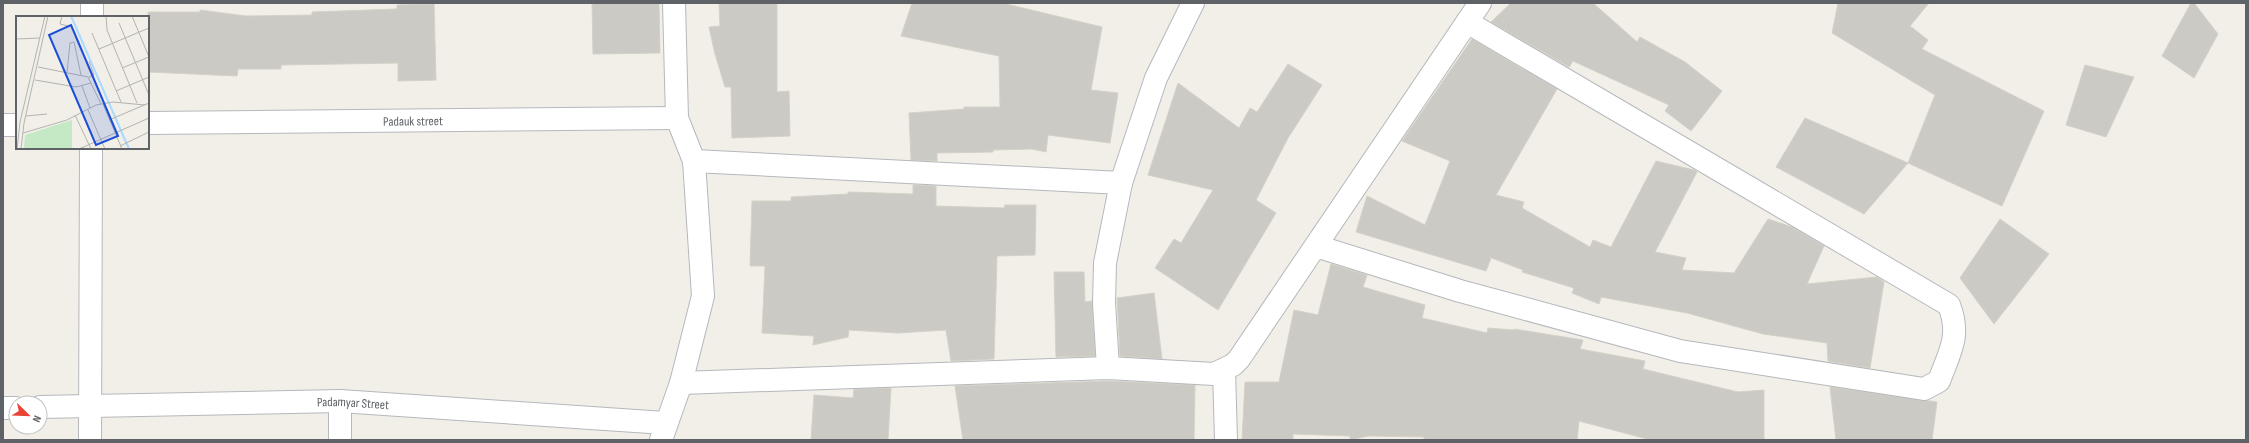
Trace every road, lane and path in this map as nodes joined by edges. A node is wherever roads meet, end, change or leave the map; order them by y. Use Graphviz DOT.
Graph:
graph roads {
  1 [pos="92,3"];
  2 [pos="674,3"];
  3 [pos="1193,3"];
  4 [pos="1480,3"];
  5 [pos="92,16"];
  6 [pos="1468,22"];
  7 [pos="677,118"];
  8 [pos="149,123"];
  9 [pos="3,125"];
  10 [pos="16,125"];
  11 [pos="91,149"];
  12 [pos="694,161"];
  13 [pos="1121,183"];
  14 [pos="1316,246"];
  15 [pos="1108,368"];
  16 [pos="1224,370"];
  17 [pos="681,383"];
  18 [pos="340,401"];
  19 [pos="90,405"];
  20 [pos="48,407"];
  21 [pos="663,432"];
  22 [pos="90,440"];
  23 [pos="340,440"];
  24 [pos="1226,440"];
  1 -- 5 [label="street"];
  2 -- 7 [label="street"];
  3 -- 13 [label="street"];
  4 -- 6 [label="street"];
  6 -- 14 [label="street"];
  6 -- 14 [label="street"];
  7 -- 8 [label="street, Padauk street"];
  7 -- 12 [label="street"];
  9 -- 10 [label="street"];
  11 -- 19 [label="street"];
  12 -- 13 [label="street"];
  12 -- 17 [label="street"];
  13 -- 15 [label="street"];
  14 -- 16 [label="street"];
  15 -- 16 [label="street"];
  15 -- 17 [label="street"];
  16 -- 24 [label="street"];
  17 -- 21 [label="street"];
  18 -- 19 [label="street, Padamyar Street"];
  18 -- 21 [label="street, Padamyar Street"];
  18 -- 23 [label="street"];
  19 -- 20 [label="street, Padamyar Street"];
  19 -- 22 [label="street"];
}
